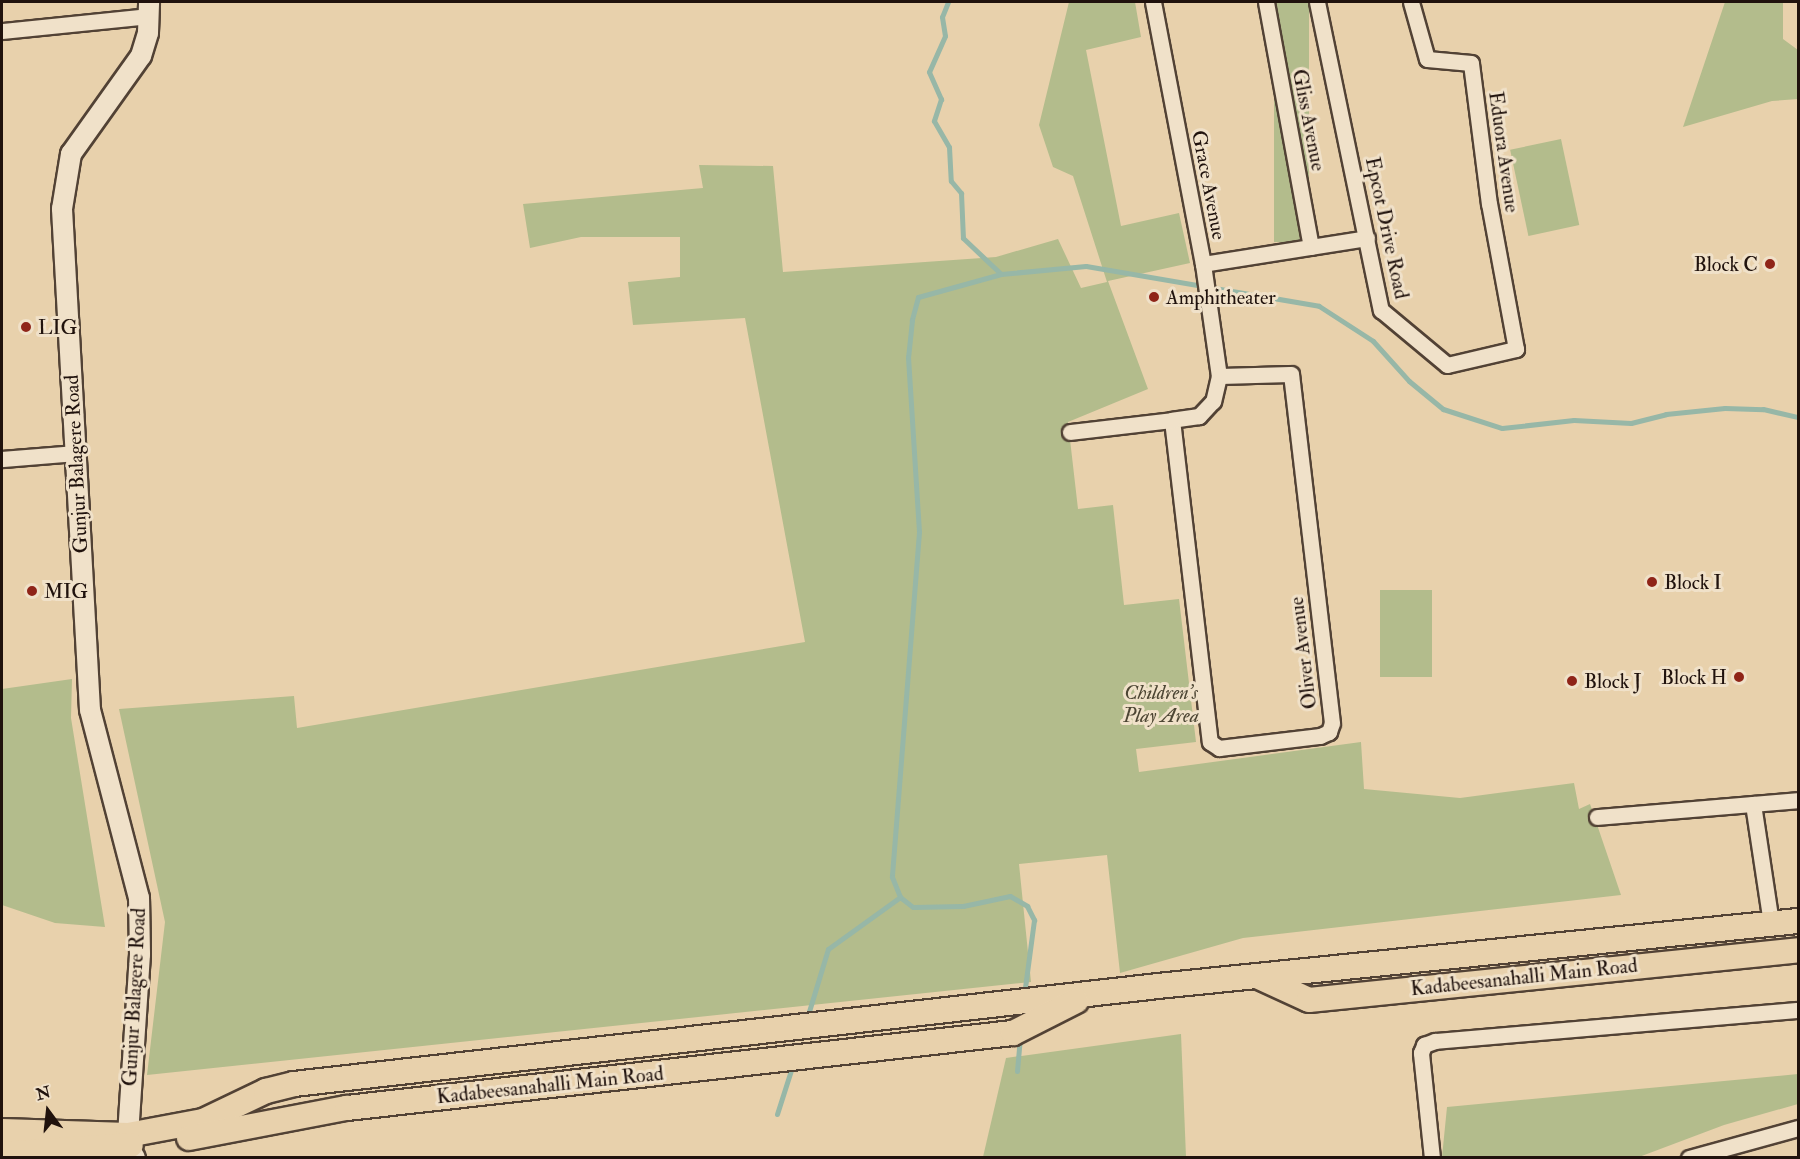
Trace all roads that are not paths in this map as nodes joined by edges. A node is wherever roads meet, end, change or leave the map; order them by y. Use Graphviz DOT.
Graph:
graph roads {
  1 [pos="1153,2"];
  2 [pos="1266,2"];
  3 [pos="1317,2"];
  4 [pos="1411,2"];
  5 [pos="149,9"];
  6 [pos="2,31"];
  7 [pos="1367,238"];
  8 [pos="1311,247"];
  9 [pos="1203,264"];
  10 [pos="1516,349"];
  11 [pos="1219,376"];
  12 [pos="1172,420"];
  13 [pos="1070,432"];
  14 [pos="75,453"];
  15 [pos="2,459"];
  16 [pos="1798,800"];
  17 [pos="1754,804"];
  18 [pos="1597,817"];
  19 [pos="1798,921"];
  20 [pos="1771,923"];
  21 [pos="1798,950"];
  22 [pos="1256,975"];
  23 [pos="1092,993"];
  24 [pos="1798,1010"];
  25 [pos="1798,1128"];
  26 [pos="2,1131"];
  27 [pos="130,1146"];
  28 [pos="2,1154"];
  29 [pos="1432,1158"];
  30 [pos="1689,1158"];
  1 -- 9 [label="street, Grace Avenue"];
  2 -- 8 [label="street, Gliss Avenue"];
  3 -- 7 [label="street, Epcot Drive Road"];
  4 -- 10 [label="street, Eduora Avenue"];
  5 -- 6 [label="street"];
  5 -- 14 [label="street, Gunjur Balagere Road"];
  7 -- 8 [label="street"];
  7 -- 10 [label="street, Epcot Drive Road"];
  8 -- 9 [label="street"];
  9 -- 11 [label="street, Grace Avenue"];
  11 -- 12 [label="street"];
  11 -- 12 [label="street, Oliver Avenue"];
  12 -- 13 [label="street"];
  14 -- 15 [label="street"];
  14 -- 27 [label="street, Gunjur Balagere Road"];
  16 -- 17 [label="street"];
  17 -- 18 [label="street"];
  17 -- 20 [label="street"];
  19 -- 20 [label="main road, Kadabeesanahalli Main Road"];
  20 -- 22 [label="main road, Kadabeesanahalli Main Road"];
  21 -- 22 [label="main road, Kadabeesanahalli Main Road"];
  22 -- 23 [label="main road, Kadabeesanahalli Main Road"];
  23 -- 27 [label="main road, Kadabeesanahalli Main Road"];
  23 -- 27 [label="main road, Kadabeesanahalli Main Road"];
  24 -- 29 [label="street"];
  25 -- 30 [label="street"];
  26 -- 27 [label="main road, Kadabeesanahalli Main Road"];
  27 -- 28 [label="main road, Kadabeesanahalli Main Road"];
}
